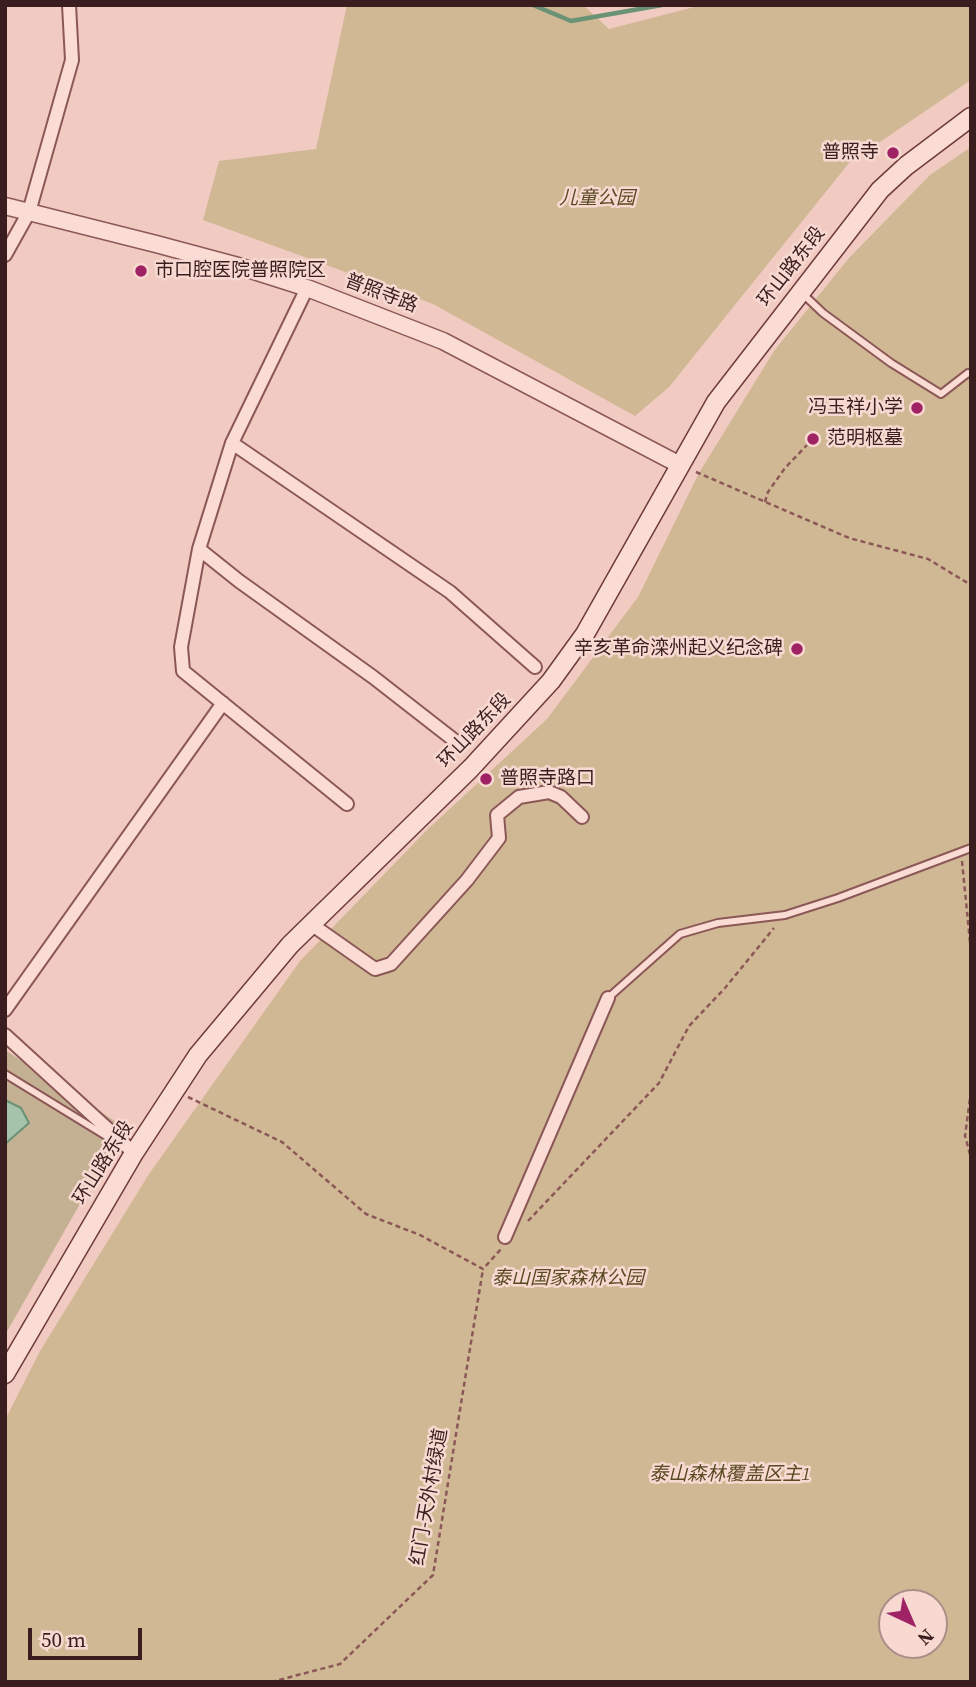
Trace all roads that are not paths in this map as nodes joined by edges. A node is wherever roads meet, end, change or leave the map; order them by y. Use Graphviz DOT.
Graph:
graph roads {
  1 [pos="69,5"];
  2 [pos="971,117"];
  3 [pos="5,206"];
  4 [pos="29,212"];
  5 [pos="5,255"];
  6 [pos="307,288"];
  7 [pos="800,291"];
  8 [pos="971,374"];
  9 [pos="232,443"];
  10 [pos="680,466"];
  11 [pos="199,549"];
  12 [pos="535,667"];
  13 [pos="223,704"];
  14 [pos="459,744"];
  15 [pos="347,804"];
  16 [pos="582,817"];
  17 [pos="971,848"];
  18 [pos="311,924"];
  19 [pos="608,998"];
  20 [pos="5,1010"];
  21 [pos="5,1035"];
  22 [pos="5,1074"];
  23 [pos="134,1153"];
  24 [pos="505,1237"];
  25 [pos="5,1374"];
  1 -- 4 [label="street"];
  2 -- 7 [label="main road, 环山路东段"];
  3 -- 4 [label="street, 普照寺路"];
  4 -- 5 [label="street"];
  4 -- 6 [label="street, 普照寺路"];
  6 -- 9 [label="street"];
  6 -- 10 [label="street, 普照寺路"];
  7 -- 8 [label="lane"];
  7 -- 10 [label="main road, 环山路东段"];
  9 -- 11 [label="street"];
  9 -- 12 [label="street"];
  10 -- 18 [label="main road, 环山路东段"];
  11 -- 13 [label="street"];
  11 -- 14 [label="street"];
  13 -- 15 [label="street"];
  13 -- 20 [label="street"];
  16 -- 18 [label="street"];
  17 -- 19 [label="lane"];
  18 -- 23 [label="main road, 环山路东段"];
  19 -- 24 [label="street"];
  21 -- 23 [label="street"];
  22 -- 23 [label="lane"];
  23 -- 25 [label="main road, 环山路东段"];
}
